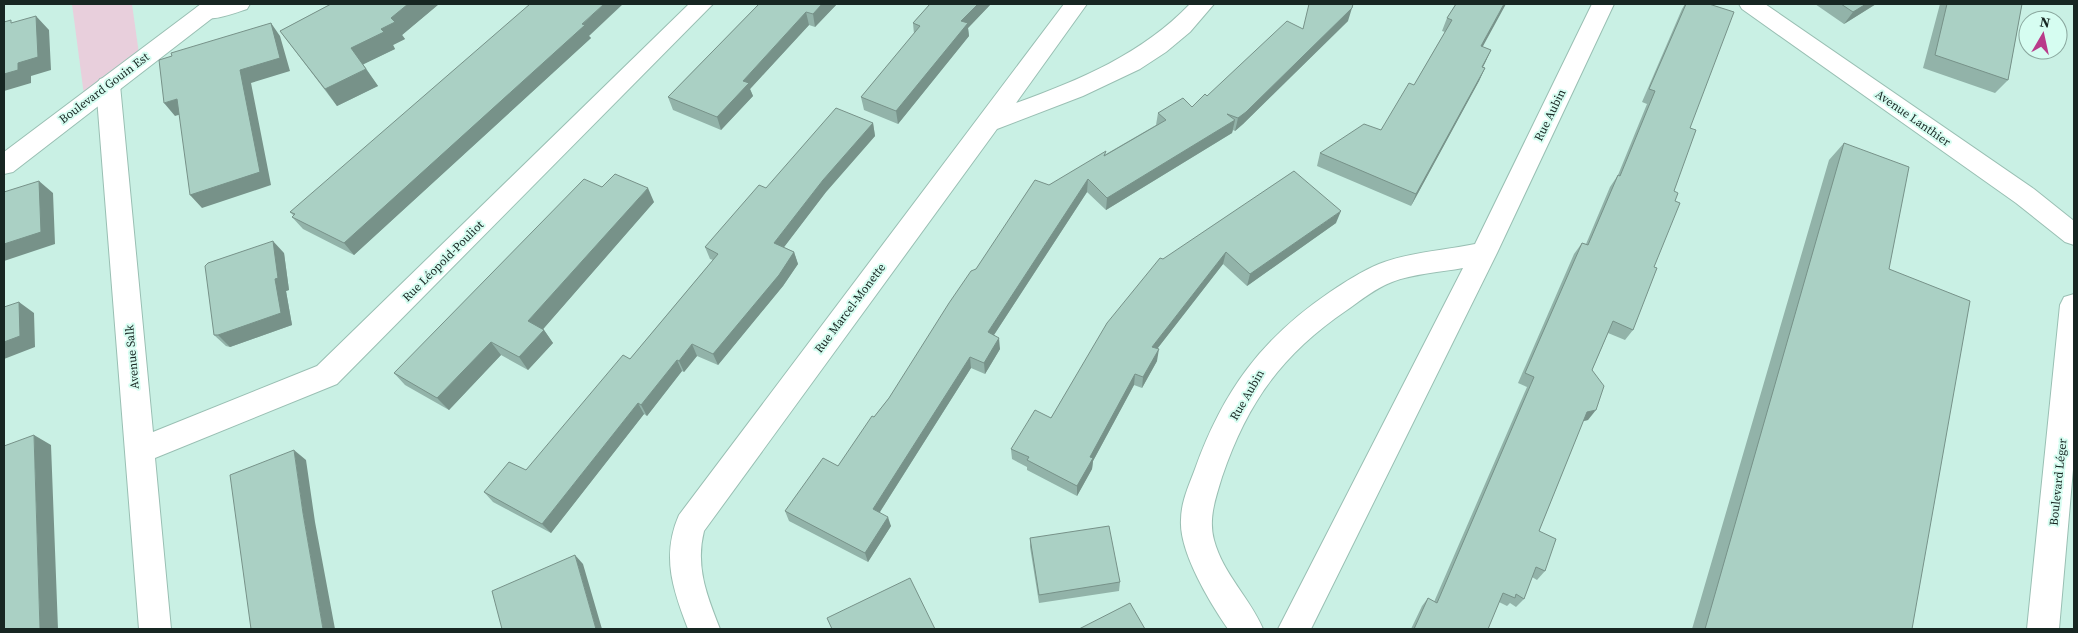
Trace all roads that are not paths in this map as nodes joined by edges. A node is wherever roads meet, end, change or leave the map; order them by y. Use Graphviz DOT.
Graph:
graph roads {
  1 [pos="239,4"];
  2 [pos="702,4"];
  3 [pos="1076,4"];
  4 [pos="1203,4"];
  5 [pos="1603,4"];
  6 [pos="1750,4"];
  7 [pos="211,8"];
  8 [pos="108,85"];
  9 [pos="987,123"];
  10 [pos="4,164"];
  11 [pos="2074,234"];
  12 [pos="1484,253"];
  13 [pos="2074,305"];
  14 [pos="140,451"];
  15 [pos="155,629"];
  16 [pos="704,629"];
  17 [pos="1247,629"];
  18 [pos="1294,629"];
  19 [pos="2043,629"];
  1 -- 7 [label="street, Boulevard Gouin Est"];
  2 -- 14 [label="street, Rue Léopold-Pouliot"];
  3 -- 9 [label="street, Rue Marcel-Monette"];
  4 -- 9 [label="street"];
  5 -- 12 [label="street, Rue Aubin"];
  6 -- 11 [label="street, Avenue Lanthier"];
  7 -- 8 [label="street, Boulevard Gouin Est"];
  8 -- 10 [label="street, Boulevard Gouin Est"];
  8 -- 14 [label="street, Avenue Salk"];
  9 -- 16 [label="street, Rue Marcel-Monette"];
  12 -- 17 [label="street, Rue Aubin"];
  12 -- 18 [label="street, Rue Aubin"];
  13 -- 19 [label="street, Boulevard Léger"];
  14 -- 15 [label="street, Avenue Salk"];
}
